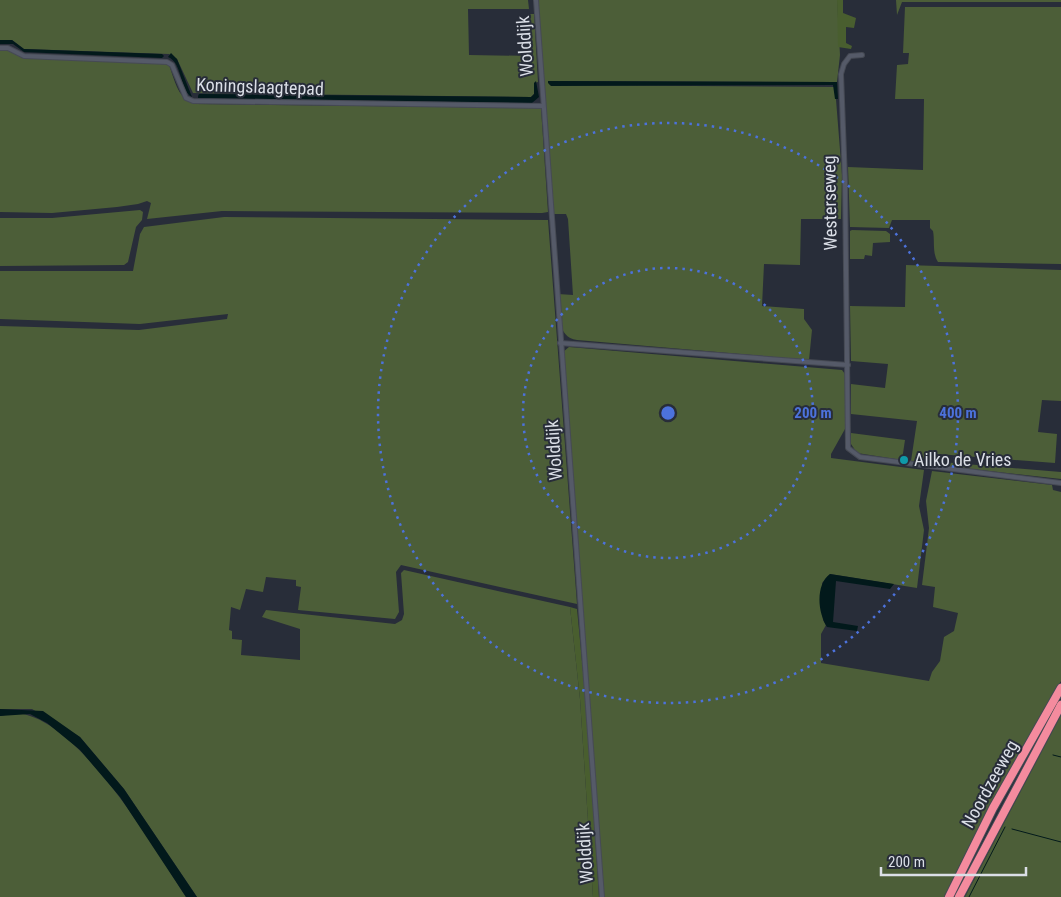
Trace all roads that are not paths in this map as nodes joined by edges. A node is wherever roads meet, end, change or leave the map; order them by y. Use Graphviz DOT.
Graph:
graph roads {
  1 [pos="536,0"];
  2 [pos="0,48"];
  3 [pos="862,55"];
  4 [pos="543,106"];
  5 [pos="560,343"];
  6 [pos="848,366"];
  7 [pos="1061,483"];
  8 [pos="1061,688"];
  9 [pos="1061,705"];
  10 [pos="602,897"];
  11 [pos="949,897"];
  12 [pos="959,897"];
  1 -- 4 [label="street, Wolddijk"];
  2 -- 4 [label="street, Koningslaagtepad"];
  3 -- 6 [label="street, Westerseweg"];
  4 -- 5 [label="street, Wolddijk"];
  5 -- 6 [label="street"];
  5 -- 10 [label="street, Wolddijk"];
  6 -- 7 [label="street, Westerseweg"];
  8 -- 11 [label="highway, Noordzeeweg"];
  9 -- 12 [label="highway, Noordzeeweg"];
}
